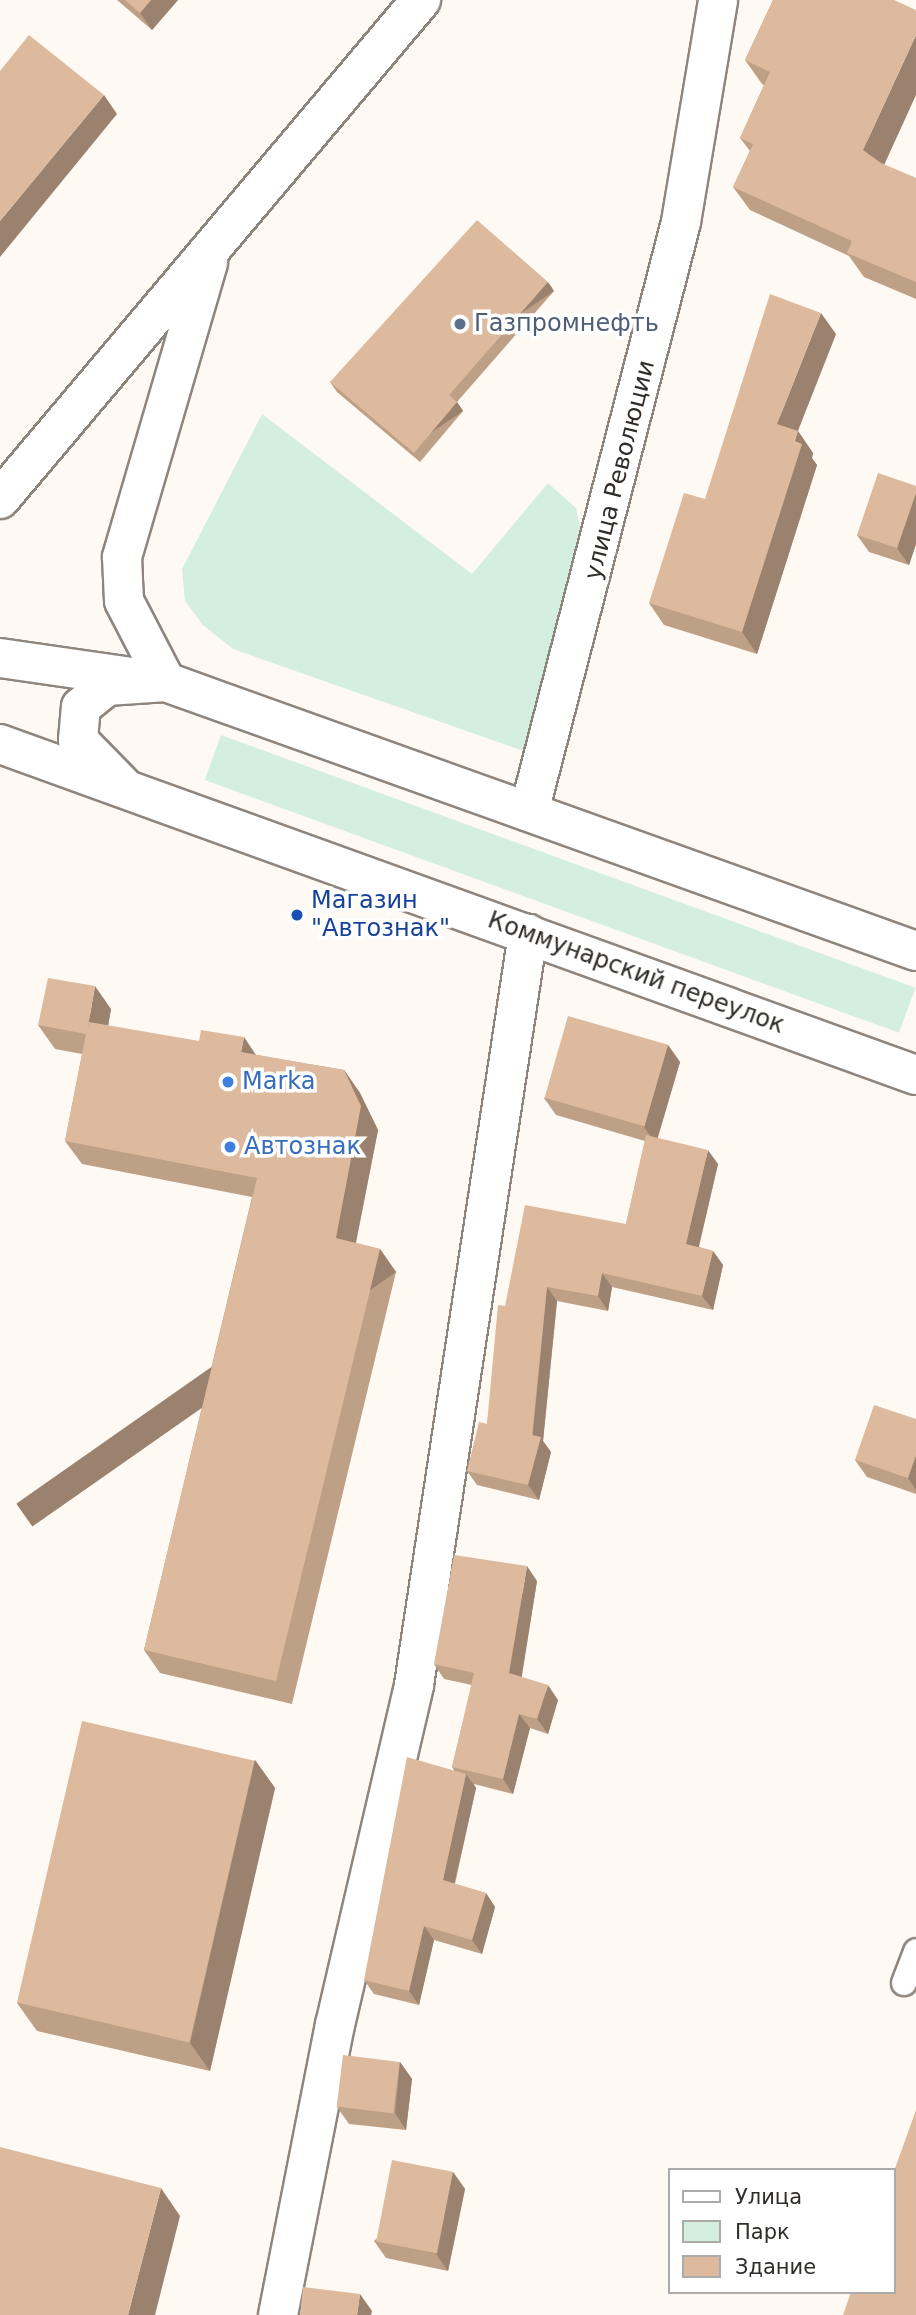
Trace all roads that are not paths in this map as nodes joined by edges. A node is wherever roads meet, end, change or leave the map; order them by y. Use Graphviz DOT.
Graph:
graph roads {
  1 [pos="421,0"];
  2 [pos="718,0"];
  3 [pos="213,246"];
  4 [pos="0,499"];
  5 [pos="0,658"];
  6 [pos="166,682"];
  7 [pos="0,744"];
  8 [pos="122,785"];
  9 [pos="529,812"];
  10 [pos="528,934"];
  11 [pos="916,951"];
  12 [pos="916,1075"];
  13 [pos="916,1951"];
  14 [pos="904,1983"];
  15 [pos="278,2315"];
  1 -- 3 [label="main road"];
  2 -- 9 [label="main road, улица Революции"];
  3 -- 4 [label="main road"];
  3 -- 6 [label="main road"];
  5 -- 6 [label="main road"];
  6 -- 8 [label="main road"];
  6 -- 9 [label="main road"];
  7 -- 8 [label="main road, Коммунарский переулок"];
  8 -- 10 [label="main road, Коммунарский переулок"];
  9 -- 11 [label="main road"];
  10 -- 12 [label="main road, Коммунарский переулок"];
  10 -- 15 [label="main road"];
  13 -- 14 [label="lane"];
}
